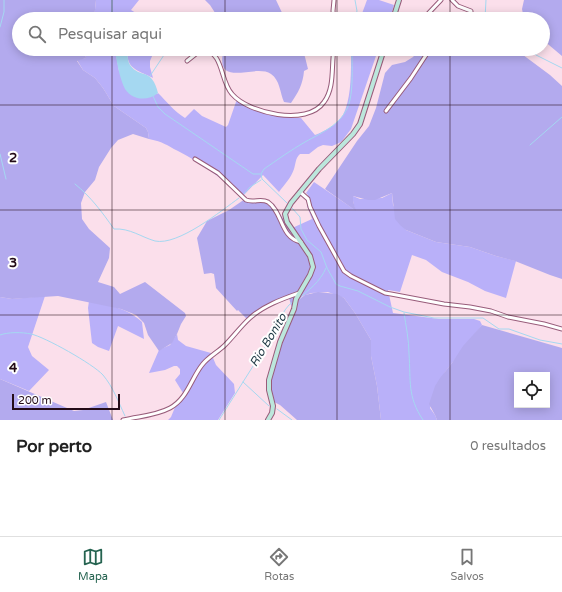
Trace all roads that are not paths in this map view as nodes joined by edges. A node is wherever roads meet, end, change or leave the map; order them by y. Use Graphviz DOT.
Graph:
graph roads {
  1 [pos="334,0"];
  2 [pos="400,0"];
  3 [pos="441,0"];
  4 [pos="452,0"];
  5 [pos="333,12"];
  6 [pos="396,12"];
  7 [pos="430,12"];
  8 [pos="471,12"];
  9 [pos="192,56"];
  10 [pos="215,56"];
  11 [pos="334,56"];
  12 [pos="382,56"];
  13 [pos="425,56"];
  14 [pos="187,61"];
  15 [pos="386,110"];
  16 [pos="195,159"];
  17 [pos="300,192"];
  18 [pos="300,242"];
  19 [pos="298,293"];
  20 [pos="562,329"];
  21 [pos="123,420"];
  22 [pos="268,420"];
  1 -- 5 [label="street"];
  2 -- 6 [label="street"];
  3 -- 7 [label="street"];
  4 -- 8 [label="street"];
  9 -- 14 [label="street"];
  10 -- 11 [label="street"];
  12 -- 17 [label="street"];
  13 -- 15 [label="street"];
  16 -- 18 [label="street"];
  17 -- 18 [label="street"];
  17 -- 20 [label="street"];
  18 -- 19 [label="street"];
  19 -- 21 [label="street"];
  19 -- 22 [label="street"];
}
